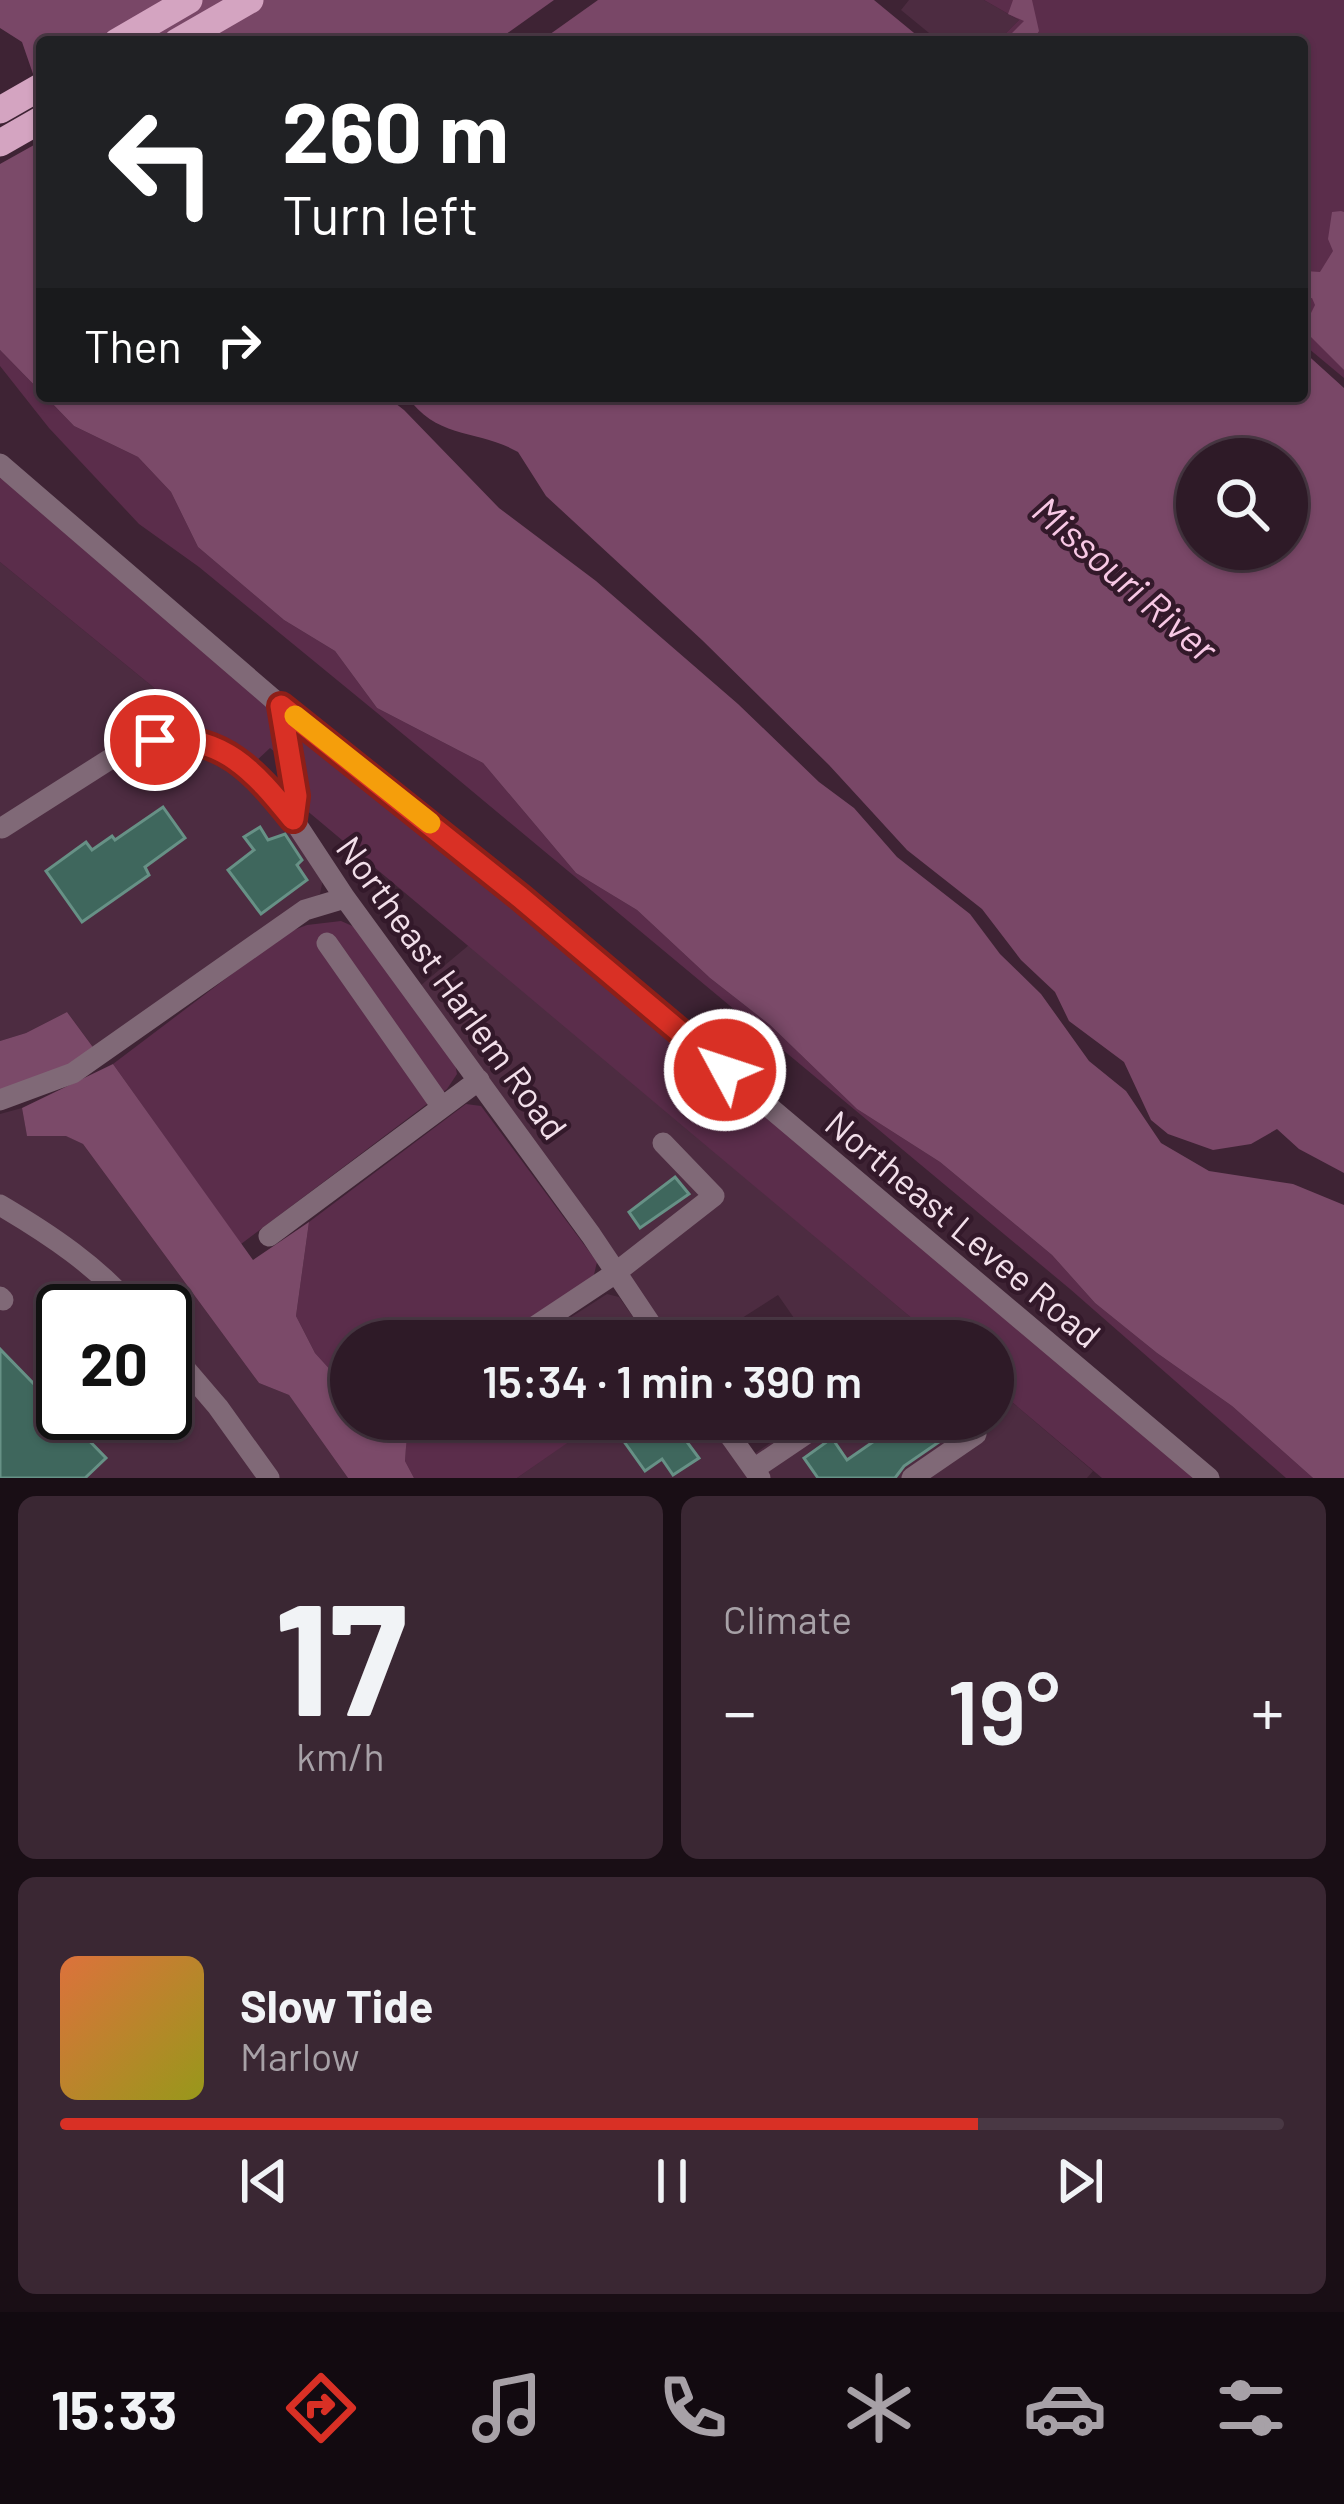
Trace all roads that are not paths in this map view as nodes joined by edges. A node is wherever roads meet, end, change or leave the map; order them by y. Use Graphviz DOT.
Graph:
graph roads {
  1 [pos="189,0"];
  2 [pos="250,0"];
  3 [pos="127,36"];
  4 [pos="187,36"];
  5 [pos="36,89"];
  6 [pos="0,110"];
  7 [pos="36,122"];
  8 [pos="0,143"];
  9 [pos="0,464"];
  10 [pos="281,706"];
  11 [pos="293,819"];
  12 [pos="2,828"];
  13 [pos="345,898"];
  14 [pos="327,944"];
  15 [pos="412,989"];
  16 [pos="375,1012"];
  17 [pos="479,1080"];
  18 [pos="0,1100"];
  19 [pos="442,1108"];
  20 [pos="663,1142"];
  21 [pos="0,1205"];
  22 [pos="269,1236"];
  23 [pos="614,1274"];
  24 [pos="112,1284"];
  25 [pos="545,1320"];
  26 [pos="647,1320"];
  27 [pos="192,1377"];
  28 [pos="733,1440"];
  29 [pos="800,1440"];
  30 [pos="966,1440"];
  31 [pos="757,1473"];
  32 [pos="269,1478"];
  33 [pos="912,1478"];
  34 [pos="1209,1478"];
  1 -- 3 [label="main road"];
  2 -- 4 [label="main road"];
  5 -- 6 [label="main road"];
  7 -- 8 [label="main road"];
  9 -- 10 [label="street, Northeast Levee Road"];
  10 -- 11 [label="street"];
  10 -- 34 [label="street, Northeast Levee Road"];
  11 -- 12 [label="street, Northeast Harlem Road"];
  11 -- 13 [label="street, Northeast Harlem Road"];
  13 -- 15 [label="street, Northeast Harlem Road"];
  13 -- 18 [label="street"];
  14 -- 16 [label="street"];
  15 -- 16 [label="street"];
  15 -- 17 [label="street, Northeast Harlem Road"];
  16 -- 19 [label="street"];
  17 -- 19 [label="street"];
  17 -- 23 [label="street, Northeast Harlem Road"];
  19 -- 22 [label="street"];
  20 -- 23 [label="street"];
  21 -- 24 [label="street"];
  23 -- 25 [label="street"];
  23 -- 26 [label="street, Northeast Harlem Road"];
  27 -- 32 [label="street"];
  28 -- 31 [label="street"];
  29 -- 31 [label="street"];
  30 -- 33 [label="street"];
}
